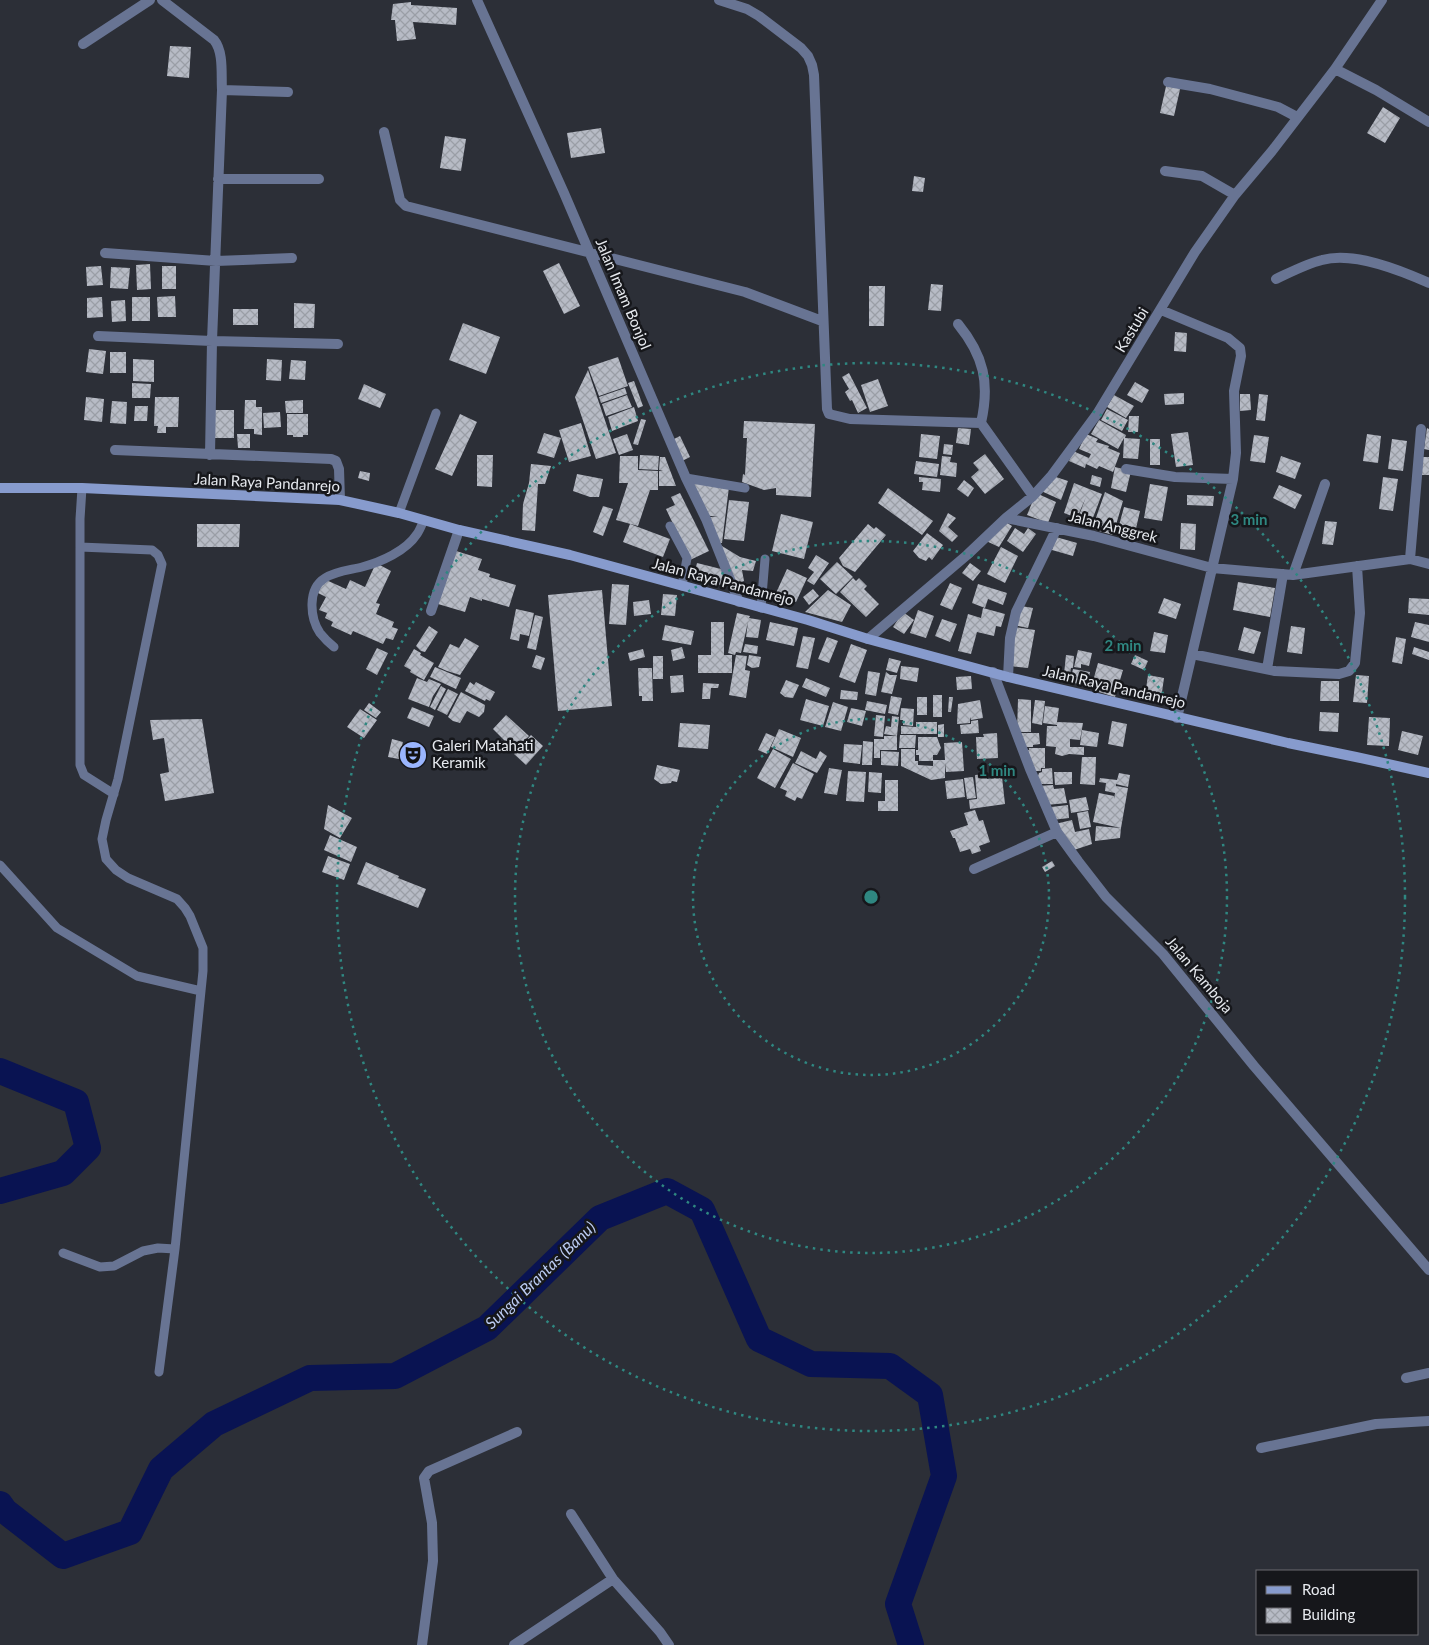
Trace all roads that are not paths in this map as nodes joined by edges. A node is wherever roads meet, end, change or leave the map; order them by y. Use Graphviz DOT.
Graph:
graph roads {
  1 [pos="150,0"];
  2 [pos="162,0"];
  3 [pos="477,0"];
  4 [pos="719,0"];
  5 [pos="1382,0"];
  6 [pos="83,44"];
  7 [pos="1335,70"];
  8 [pos="1168,82"];
  9 [pos="222,90"];
  10 [pos="288,92"];
  11 [pos="1297,117"];
  12 [pos="1429,122"];
  13 [pos="384,132"];
  14 [pos="1165,171"];
  15 [pos="218,179"];
  16 [pos="319,179"];
  17 [pos="1235,195"];
  18 [pos="589,252"];
  19 [pos="105,253"];
  20 [pos="292,258"];
  21 [pos="216,261"];
  22 [pos="1276,280"];
  23 [pos="1429,283"];
  24 [pos="1161,310"];
  25 [pos="822,321"];
  26 [pos="958,324"];
  27 [pos="98,336"];
  28 [pos="212,341"];
  29 [pos="338,344"];
  30 [pos="436,413"];
  31 [pos="981,423"];
  32 [pos="1421,429"];
  33 [pos="115,450"];
  34 [pos="210,454"];
  35 [pos="1126,469"];
  36 [pos="686,478"];
  37 [pos="1233,479"];
  38 [pos="1325,484"];
  39 [pos="0,488"];
  40 [pos="82,488"];
  41 [pos="745,488"];
  42 [pos="1033,496"];
  43 [pos="340,500"];
  44 [pos="399,513"];
  45 [pos="1006,518"];
  46 [pos="424,520"];
  47 [pos="670,526"];
  48 [pos="1056,528"];
  49 [pos="458,530"];
  50 [pos="80,546"];
  51 [pos="766,558"];
  52 [pos="1410,559"];
  53 [pos="1429,564"];
  54 [pos="1357,566"];
  55 [pos="1212,568"];
  56 [pos="1288,575"];
  57 [pos="682,586"];
  58 [pos="738,602"];
  59 [pos="761,608"];
  60 [pos="431,611"];
  61 [pos="868,639"];
  62 [pos="334,647"];
  63 [pos="1192,654"];
  64 [pos="1267,669"];
  65 [pos="992,672"];
  66 [pos="1008,677"];
  67 [pos="1177,718"];
  68 [pos="1429,773"];
  69 [pos="114,794"];
  70 [pos="1057,832"];
  71 [pos="0,865"];
  72 [pos="974,869"];
  73 [pos="200,991"];
  74 [pos="174,1249"];
  75 [pos="63,1254"];
  76 [pos="1429,1270"];
  77 [pos="159,1372"];
  78 [pos="1429,1373"];
  79 [pos="1406,1378"];
  80 [pos="1429,1421"];
  81 [pos="517,1432"];
  82 [pos="1261,1448"];
  83 [pos="571,1514"];
  84 [pos="614,1579"];
  85 [pos="422,1645"];
  86 [pos="514,1645"];
  87 [pos="669,1645"];
  1 -- 6 [label="street"];
  2 -- 9 [label="street"];
  3 -- 18 [label="street, Jalan Imam Bonjol"];
  4 -- 25 [label="street"];
  5 -- 7 [label="street, Kastubi"];
  7 -- 11 [label="street, Kastubi"];
  7 -- 12 [label="street"];
  8 -- 11 [label="street"];
  9 -- 10 [label="street"];
  9 -- 15 [label="street"];
  11 -- 17 [label="street, Kastubi"];
  13 -- 18 [label="street"];
  14 -- 17 [label="street"];
  15 -- 16 [label="street"];
  15 -- 21 [label="street"];
  17 -- 24 [label="street, Kastubi"];
  18 -- 25 [label="street"];
  18 -- 36 [label="street, Jalan Imam Bonjol"];
  19 -- 21 [label="street"];
  20 -- 21 [label="street"];
  21 -- 28 [label="street"];
  22 -- 23 [label="street"];
  24 -- 37 [label="street"];
  24 -- 42 [label="street, Kastubi"];
  25 -- 31 [label="street"];
  26 -- 31 [label="street"];
  27 -- 28 [label="street"];
  28 -- 29 [label="street"];
  28 -- 34 [label="street"];
  30 -- 44 [label="lane"];
  31 -- 42 [label="street"];
  32 -- 52 [label="street"];
  33 -- 34 [label="street"];
  34 -- 43 [label="street"];
  35 -- 37 [label="street"];
  36 -- 41 [label="lane"];
  36 -- 58 [label="street, Jalan Imam Bonjol"];
  37 -- 55 [label="street"];
  38 -- 56 [label="street"];
  39 -- 40 [label="main road, Jalan Raya Pandanrejo"];
  40 -- 43 [label="main road, Jalan Raya Pandanrejo"];
  40 -- 50 [label="lane"];
  42 -- 45 [label="street, Kastubi"];
  43 -- 44 [label="main road, Jalan Raya Pandanrejo"];
  44 -- 46 [label="main road, Jalan Raya Pandanrejo"];
  45 -- 48 [label="street, Jalan Anggrek"];
  45 -- 61 [label="street, Kastubi"];
  46 -- 49 [label="main road, Jalan Raya Pandanrejo"];
  46 -- 62 [label="lane"];
  47 -- 57 [label="lane"];
  48 -- 55 [label="street, Jalan Anggrek"];
  48 -- 66 [label="street"];
  49 -- 57 [label="main road, Jalan Raya Pandanrejo"];
  49 -- 60 [label="street"];
  50 -- 69 [label="lane"];
  50 -- 69 [label="lane"];
  51 -- 59 [label="lane"];
  52 -- 53 [label="street"];
  52 -- 54 [label="street, Jalan Anggrek"];
  54 -- 56 [label="street, Jalan Anggrek"];
  54 -- 64 [label="street"];
  55 -- 56 [label="street, Jalan Anggrek"];
  55 -- 63 [label="street"];
  56 -- 64 [label="street"];
  57 -- 58 [label="main road, Jalan Raya Pandanrejo"];
  58 -- 59 [label="main road, Jalan Raya Pandanrejo"];
  59 -- 61 [label="main road, Jalan Raya Pandanrejo"];
  61 -- 65 [label="main road, Jalan Raya Pandanrejo"];
  63 -- 64 [label="street"];
  63 -- 67 [label="street"];
  65 -- 66 [label="main road, Jalan Raya Pandanrejo"];
  65 -- 70 [label="street, Jalan Kamboja"];
  66 -- 67 [label="main road, Jalan Raya Pandanrejo"];
  67 -- 68 [label="main road, Jalan Raya Pandanrejo"];
  69 -- 73 [label="lane"];
  70 -- 72 [label="street"];
  70 -- 76 [label="street, Jalan Kamboja"];
  71 -- 73 [label="lane"];
  73 -- 74 [label="lane"];
  74 -- 75 [label="lane"];
  74 -- 77 [label="lane"];
  78 -- 79 [label="street"];
  80 -- 82 [label="street"];
  81 -- 85 [label="street"];
  83 -- 84 [label="street"];
  84 -- 86 [label="street"];
  84 -- 87 [label="street"];
}
